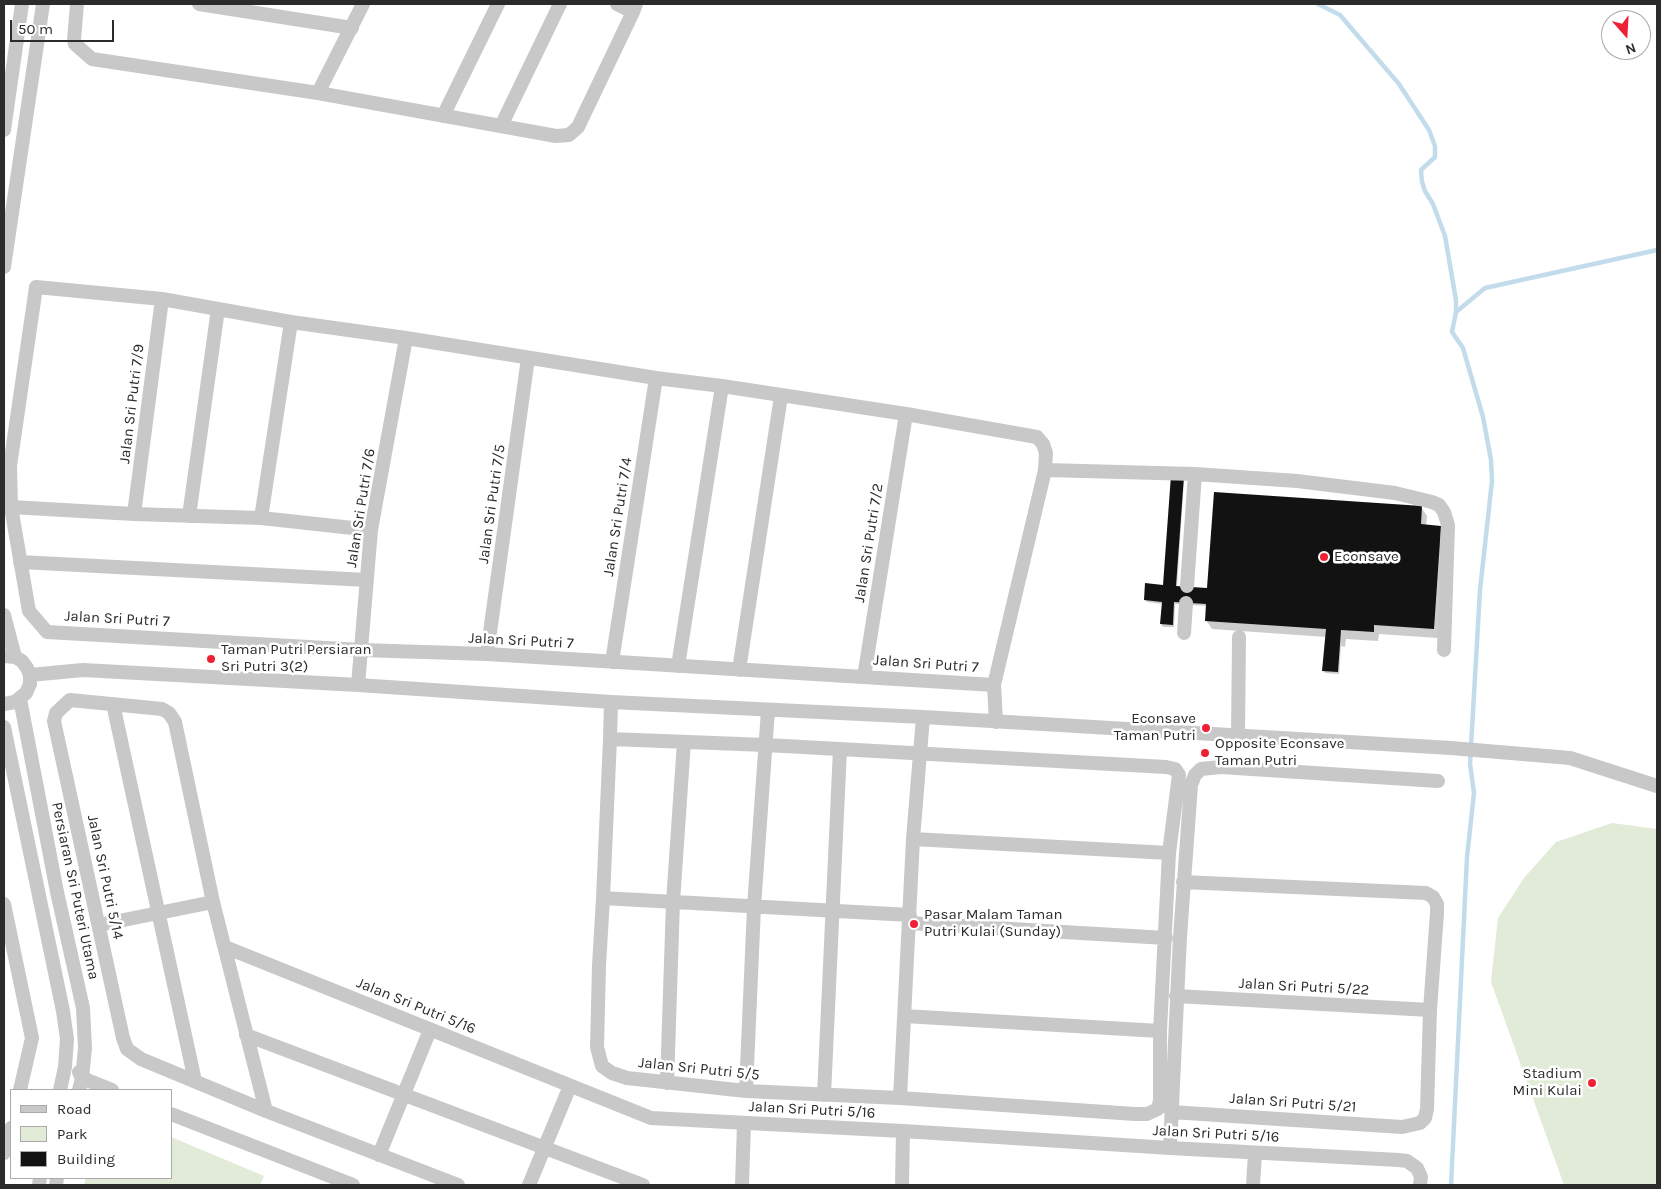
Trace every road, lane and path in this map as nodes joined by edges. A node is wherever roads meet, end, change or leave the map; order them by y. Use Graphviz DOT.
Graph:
graph roads {
  1 [pos="22,4"];
  2 [pos="44,4"];
  3 [pos="78,4"];
  4 [pos="199,4"];
  5 [pos="364,4"];
  6 [pos="498,4"];
  7 [pos="560,4"];
  8 [pos="616,4"];
  9 [pos="635,8"];
  10 [pos="352,28"];
  11 [pos="318,93"];
  12 [pos="443,116"];
  13 [pos="501,126"];
  14 [pos="4,130"];
  15 [pos="4,267"];
  16 [pos="162,299"];
  17 [pos="218,309"];
  18 [pos="291,322"];
  19 [pos="406,338"];
  20 [pos="528,358"];
  21 [pos="656,378"];
  22 [pos="722,386"];
  23 [pos="781,396"];
  24 [pos="906,414"];
  25 [pos="1045,470"];
  26 [pos="1194,474"];
  27 [pos="11,507"];
  28 [pos="134,514"];
  29 [pos="189,516"];
  30 [pos="261,518"];
  31 [pos="371,530"];
  32 [pos="20,562"];
  33 [pos="367,580"];
  34 [pos="1187,586"];
  35 [pos="1186,603"];
  36 [pos="4,615"];
  37 [pos="1184,633"];
  38 [pos="1239,637"];
  39 [pos="361,650"];
  40 [pos="1444,650"];
  41 [pos="487,654"];
  42 [pos="9,656"];
  43 [pos="612,662"];
  44 [pos="678,666"];
  45 [pos="739,670"];
  46 [pos="30,675"];
  47 [pos="864,677"];
  48 [pos="358,685"];
  49 [pos="994,685"];
  50 [pos="20,699"];
  51 [pos="611,702"];
  52 [pos="4,704"];
  53 [pos="113,704"];
  54 [pos="768,710"];
  55 [pos="923,717"];
  56 [pos="996,722"];
  57 [pos="4,728"];
  58 [pos="1238,736"];
  59 [pos="610,739"];
  60 [pos="684,742"];
  61 [pos="766,745"];
  62 [pos="840,749"];
  63 [pos="920,753"];
  64 [pos="1438,781"];
  65 [pos="1657,786"];
  66 [pos="913,839"];
  67 [pos="1169,853"];
  68 [pos="1184,882"];
  69 [pos="603,898"];
  70 [pos="213,902"];
  71 [pos="673,902"];
  72 [pos="4,904"];
  73 [pos="754,907"];
  74 [pos="833,911"];
  75 [pos="158,914"];
  76 [pos="910,919"];
  77 [pos="99,925"];
  78 [pos="1166,938"];
  79 [pos="225,947"];
  80 [pos="1176,996"];
  81 [pos="1430,1010"];
  82 [pos="904,1016"];
  83 [pos="430,1030"];
  84 [pos="1160,1031"];
  85 [pos="246,1035"];
  86 [pos="66,1039"];
  87 [pos="194,1081"];
  88 [pos="667,1083"];
  89 [pos="81,1084"];
  90 [pos="570,1086"];
  91 [pos="20,1089"];
  92 [pos="60,1089"];
  93 [pos="107,1089"];
  94 [pos="746,1091"];
  95 [pos="824,1094"];
  96 [pos="403,1095"];
  97 [pos="900,1098"];
  98 [pos="1164,1110"];
  99 [pos="266,1111"];
  100 [pos="172,1114"];
  101 [pos="744,1122"];
  102 [pos="903,1131"];
  103 [pos="10,1133"];
  104 [pos="545,1148"];
  105 [pos="1170,1148"];
  106 [pos="4,1153"];
  107 [pos="1255,1153"];
  108 [pos="379,1155"];
  109 [pos="1420,1181"];
  110 [pos="348,1184"];
  111 [pos="458,1185"];
  112 [pos="529,1185"];
  113 [pos="643,1185"];
  114 [pos="742,1185"];
  115 [pos="902,1185"];
  116 [pos="1253,1185"];
  1 -- 14 [label="street"];
  2 -- 15 [label="street"];
  3 -- 11 [label="street"];
  4 -- 10 [label="street"];
  5 -- 10 [label="street"];
  6 -- 12 [label="street"];
  7 -- 13 [label="street"];
  8 -- 9 [label="street"];
  9 -- 13 [label="street"];
  10 -- 11 [label="street"];
  11 -- 12 [label="street"];
  12 -- 13 [label="street"];
  16 -- 17 [label="street"];
  16 -- 27 [label="street"];
  16 -- 28 [label="street, Jalan Sri Putri 7/9"];
  17 -- 18 [label="street"];
  17 -- 29 [label="street"];
  18 -- 19 [label="street"];
  18 -- 30 [label="street"];
  19 -- 20 [label="street"];
  19 -- 31 [label="street, Jalan Sri Putri 7/6"];
  20 -- 21 [label="street"];
  20 -- 41 [label="street, Jalan Sri Putri 7/5"];
  21 -- 22 [label="street"];
  21 -- 43 [label="street, Jalan Sri Putri 7/4"];
  22 -- 23 [label="street"];
  22 -- 44 [label="street"];
  23 -- 24 [label="street"];
  23 -- 45 [label="street"];
  24 -- 25 [label="street"];
  24 -- 47 [label="street, Jalan Sri Putri 7/2"];
  25 -- 26 [label="street"];
  25 -- 49 [label="street"];
  26 -- 34 [label="street"];
  26 -- 40 [label="street"];
  27 -- 28 [label="street"];
  27 -- 32 [label="street"];
  28 -- 29 [label="street"];
  29 -- 30 [label="street"];
  30 -- 31 [label="street"];
  31 -- 33 [label="street, Jalan Sri Putri 7/6"];
  32 -- 33 [label="street"];
  32 -- 39 [label="street, Jalan Sri Putri 7"];
  33 -- 39 [label="street, Jalan Sri Putri 7/6"];
  35 -- 37 [label="street"];
  36 -- 42 [label="street"];
  38 -- 58 [label="street"];
  39 -- 41 [label="street, Jalan Sri Putri 7"];
  39 -- 48 [label="street, Jalan Sri Putri 7/6"];
  41 -- 43 [label="street, Jalan Sri Putri 7"];
  42 -- 46 [label="street"];
  43 -- 44 [label="street, Jalan Sri Putri 7"];
  44 -- 45 [label="street, Jalan Sri Putri 7"];
  45 -- 47 [label="street, Jalan Sri Putri 7"];
  46 -- 48 [label="street"];
  46 -- 50 [label="street"];
  47 -- 49 [label="street, Jalan Sri Putri 7"];
  48 -- 51 [label="street"];
  49 -- 56 [label="street"];
  50 -- 52 [label="street"];
  50 -- 89 [label="street, Persiaran Sri Puteri Utama"];
  51 -- 54 [label="street"];
  51 -- 59 [label="street, Jalan Sri Putri 5/5"];
  53 -- 70 [label="street"];
  53 -- 75 [label="street"];
  53 -- 77 [label="street, Jalan Sri Putri 5/14"];
  54 -- 55 [label="street"];
  54 -- 61 [label="street"];
  55 -- 56 [label="street"];
  55 -- 63 [label="street"];
  56 -- 58 [label="street"];
  57 -- 86 [label="street"];
  58 -- 65 [label="street"];
  59 -- 60 [label="street"];
  59 -- 69 [label="street, Jalan Sri Putri 5/5"];
  60 -- 61 [label="street"];
  60 -- 71 [label="street"];
  61 -- 62 [label="street"];
  61 -- 73 [label="street"];
  62 -- 63 [label="street"];
  62 -- 74 [label="street"];
  63 -- 66 [label="street"];
  63 -- 67 [label="street"];
  64 -- 68 [label="street"];
  66 -- 67 [label="street"];
  66 -- 76 [label="street"];
  67 -- 78 [label="street"];
  68 -- 80 [label="street"];
  68 -- 81 [label="street"];
  69 -- 71 [label="street"];
  69 -- 88 [label="street, Jalan Sri Putri 5/5"];
  70 -- 75 [label="street"];
  70 -- 79 [label="street"];
  71 -- 73 [label="street"];
  71 -- 88 [label="street"];
  72 -- 91 [label="street"];
  73 -- 74 [label="street"];
  73 -- 94 [label="street"];
  74 -- 76 [label="street"];
  74 -- 95 [label="street"];
  75 -- 77 [label="street"];
  75 -- 87 [label="street"];
  76 -- 78 [label="street"];
  76 -- 82 [label="street"];
  77 -- 87 [label="street, Jalan Sri Putri 5/14"];
  78 -- 84 [label="street"];
  79 -- 83 [label="street, Jalan Sri Putri 5/16"];
  79 -- 85 [label="street"];
  80 -- 81 [label="street, Jalan Sri Putri 5/22"];
  80 -- 98 [label="street"];
  81 -- 98 [label="street, Jalan Sri Putri 5/21"];
  82 -- 84 [label="street"];
  82 -- 97 [label="street"];
  83 -- 90 [label="street, Jalan Sri Putri 5/16"];
  83 -- 96 [label="street"];
  84 -- 98 [label="street"];
  85 -- 96 [label="street"];
  85 -- 99 [label="street"];
  86 -- 89 [label="street"];
  86 -- 92 [label="street"];
  87 -- 99 [label="street"];
  88 -- 94 [label="street, Jalan Sri Putri 5/5"];
  89 -- 93 [label="street"];
  90 -- 101 [label="street, Jalan Sri Putri 5/16"];
  90 -- 104 [label="street"];
  94 -- 95 [label="street, Jalan Sri Putri 5/5"];
  95 -- 97 [label="street, Jalan Sri Putri 5/5"];
  96 -- 104 [label="street"];
  96 -- 108 [label="street"];
  97 -- 98 [label="street, Jalan Sri Putri 5/5"];
  98 -- 105 [label="street"];
  99 -- 108 [label="street"];
  100 -- 110 [label="street"];
  101 -- 102 [label="street, Jalan Sri Putri 5/16"];
  101 -- 114 [label="street"];
  102 -- 105 [label="street, Jalan Sri Putri 5/16"];
  102 -- 115 [label="street"];
  103 -- 106 [label="street"];
  104 -- 112 [label="street"];
  104 -- 113 [label="street"];
  105 -- 107 [label="street, Jalan Sri Putri 5/16"];
  107 -- 109 [label="street, Jalan Sri Putri 5/16"];
  107 -- 116 [label="street"];
  108 -- 111 [label="street"];
}
